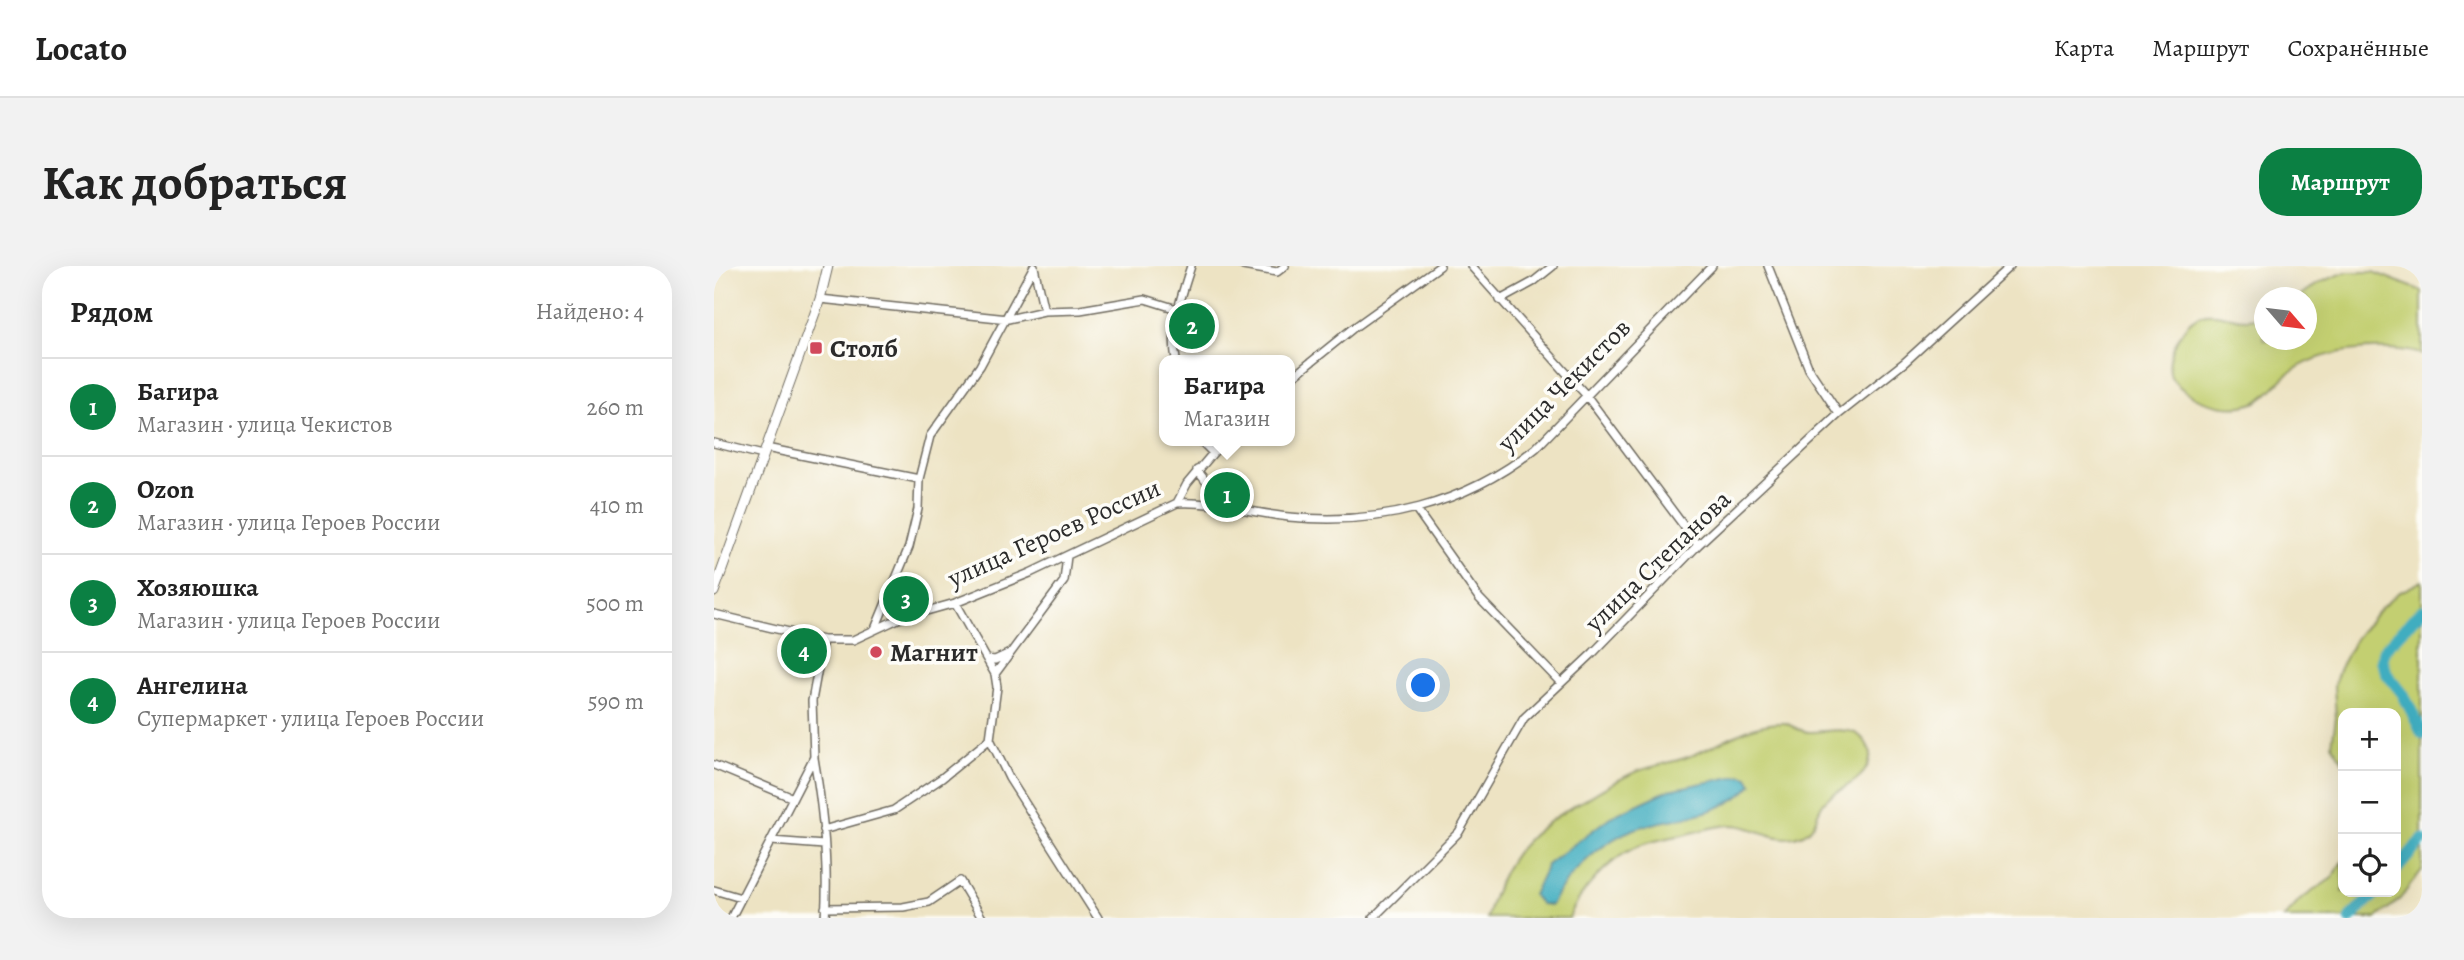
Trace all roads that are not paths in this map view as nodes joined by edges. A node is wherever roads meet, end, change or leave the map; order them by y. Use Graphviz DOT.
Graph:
graph roads {
  1 [pos="828,266"];
  2 [pos="1034,266"];
  3 [pos="1191,266"];
  4 [pos="1243,266"];
  5 [pos="1285,266"];
  6 [pos="1440,266"];
  7 [pos="1471,266"];
  8 [pos="1553,266"];
  9 [pos="1712,266"];
  10 [pos="1768,266"];
  11 [pos="2010,266"];
  12 [pos="820,299"];
  13 [pos="1500,300"];
  14 [pos="1177,309"];
  15 [pos="1044,311"];
  16 [pos="1008,319"];
  17 [pos="1176,355"];
  18 [pos="1295,375"];
  19 [pos="1587,396"];
  20 [pos="1839,414"];
  21 [pos="714,443"];
  22 [pos="1206,446"];
  23 [pos="1220,446"];
  24 [pos="765,452"];
  25 [pos="1213,453"];
  26 [pos="1197,470"];
  27 [pos="919,479"];
  28 [pos="1177,503"];
  29 [pos="1212,504"];
  30 [pos="1416,509"];
  31 [pos="1698,545"];
  32 [pos="1067,556"];
  33 [pos="714,592"];
  34 [pos="955,603"];
  35 [pos="714,614"];
  36 [pos="875,629"];
  37 [pos="823,640"];
  38 [pos="1013,651"];
  39 [pos="987,659"];
  40 [pos="995,674"];
  41 [pos="1561,683"];
  42 [pos="990,739"];
  43 [pos="814,757"];
  44 [pos="714,765"];
  45 [pos="793,798"];
  46 [pos="823,830"];
  47 [pos="771,841"];
  48 [pos="824,845"];
  49 [pos="714,890"];
  50 [pos="741,898"];
  51 [pos="825,908"];
  52 [pos="731,918"];
  53 [pos="825,918"];
  54 [pos="982,918"];
  55 [pos="1098,918"];
  56 [pos="1373,918"];
  1 -- 12 [label="street"];
  2 -- 15 [label="street"];
  2 -- 16 [label="street"];
  3 -- 14 [label="street"];
  4 -- 5 [label="street"];
  6 -- 18 [label="street"];
  7 -- 13 [label="street"];
  8 -- 13 [label="street"];
  9 -- 19 [label="street, улица Чекистов"];
  10 -- 20 [label="street"];
  11 -- 20 [label="street, улица Степанова"];
  12 -- 16 [label="street"];
  12 -- 24 [label="street"];
  13 -- 19 [label="street"];
  14 -- 15 [label="street"];
  14 -- 17 [label="street"];
  15 -- 16 [label="street"];
  16 -- 27 [label="street"];
  19 -- 30 [label="street, улица Чекистов"];
  19 -- 31 [label="street"];
  20 -- 31 [label="street, улица Степанова"];
  21 -- 24 [label="street"];
  22 -- 25 [label="street"];
  23 -- 25 [label="street, улица Героев России"];
  24 -- 27 [label="street"];
  24 -- 33 [label="street"];
  25 -- 26 [label="street, улица Героев России"];
  26 -- 28 [label="street, улица Героев России"];
  26 -- 29 [label="street"];
  27 -- 36 [label="street"];
  28 -- 29 [label="street, улица Чекистов"];
  28 -- 32 [label="street, улица Героев России"];
  29 -- 30 [label="street, улица Чекистов"];
  30 -- 41 [label="street"];
  31 -- 41 [label="street, улица Степанова"];
  32 -- 34 [label="street, улица Героев России"];
  32 -- 38 [label="street"];
  34 -- 36 [label="street, улица Героев России"];
  34 -- 39 [label="street"];
  35 -- 37 [label="street, улица Героев России"];
  36 -- 37 [label="street, улица Героев России"];
  37 -- 43 [label="street"];
  38 -- 39 [label="street"];
  38 -- 40 [label="street"];
  39 -- 40 [label="street"];
  40 -- 42 [label="street"];
  41 -- 56 [label="street, улица Степанова"];
  42 -- 46 [label="street"];
  42 -- 55 [label="street"];
  43 -- 45 [label="street"];
  43 -- 46 [label="street"];
  44 -- 45 [label="street"];
  45 -- 47 [label="street"];
  46 -- 48 [label="street"];
  47 -- 48 [label="street"];
  47 -- 50 [label="street"];
  48 -- 51 [label="street"];
  49 -- 50 [label="street"];
  50 -- 52 [label="street"];
  51 -- 53 [label="street"];
  51 -- 54 [label="street"];
}
